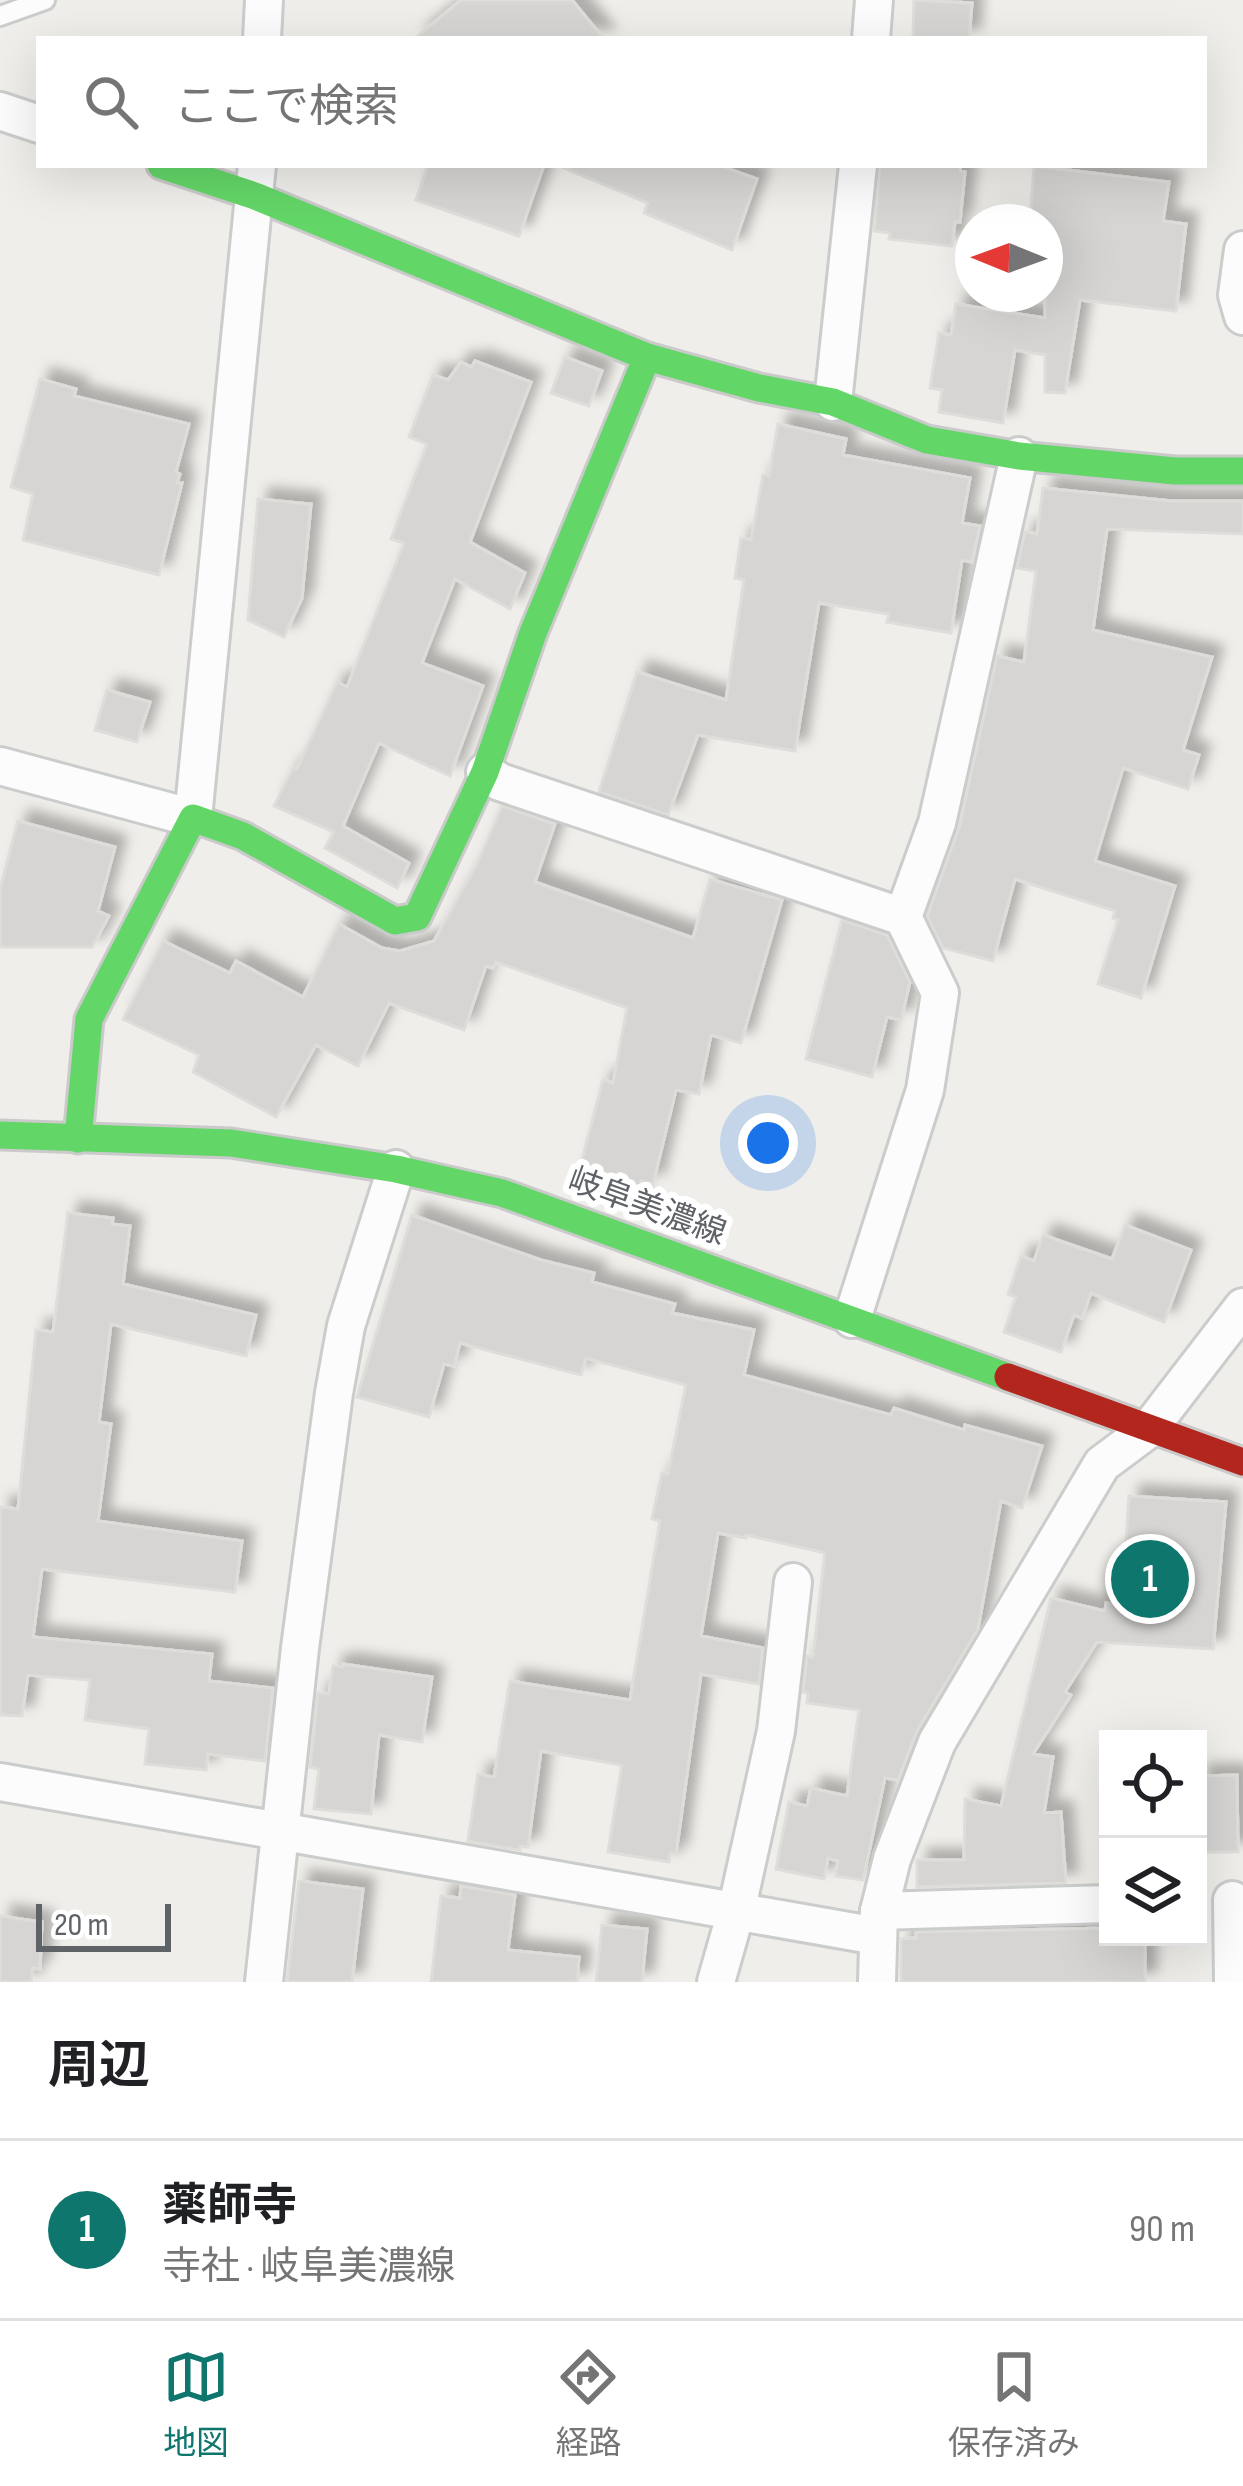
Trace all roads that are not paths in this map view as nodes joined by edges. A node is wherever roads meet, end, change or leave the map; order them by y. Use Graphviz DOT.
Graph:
graph roads {
  1 [pos="45,0"];
  2 [pos="263,0"];
  3 [pos="874,0"];
  4 [pos="0,16"];
  5 [pos="262,36"];
  6 [pos="871,36"];
  7 [pos="0,111"];
  8 [pos="36,123"];
  9 [pos="179,168"];
  10 [pos="858,168"];
  11 [pos="256,181"];
  12 [pos="1243,250"];
  13 [pos="1243,316"];
  14 [pos="647,358"];
  15 [pos="833,402"];
  16 [pos="1019,456"];
  17 [pos="1243,472"];
  18 [pos="0,766"];
  19 [pos="485,772"];
  20 [pos="193,818"];
  21 [pos="903,917"];
  22 [pos="0,1135"];
  23 [pos="78,1138"];
  24 [pos="396,1168"];
  25 [pos="1243,1307"];
  26 [pos="852,1319"];
  27 [pos="1149,1429"];
  28 [pos="1243,1462"];
  29 [pos="794,1582"];
  30 [pos="0,1782"];
  31 [pos="282,1828"];
  32 [pos="1224,1900"];
  33 [pos="1099,1905"];
  34 [pos="736,1912"];
  35 [pos="878,1924"];
  36 [pos="264,1982"];
  37 [pos="716,1982"];
  38 [pos="877,1982"];
  39 [pos="1233,1982"];
  1 -- 4 [label="lane"];
  2 -- 5 [label="street"];
  3 -- 6 [label="street"];
  7 -- 8 [label="street"];
  9 -- 11 [label="street"];
  10 -- 15 [label="street"];
  11 -- 14 [label="street"];
  11 -- 20 [label="street"];
  12 -- 13 [label="street"];
  14 -- 15 [label="street"];
  14 -- 19 [label="street"];
  15 -- 16 [label="street"];
  16 -- 17 [label="street"];
  16 -- 21 [label="street"];
  18 -- 20 [label="street"];
  19 -- 20 [label="street"];
  19 -- 21 [label="street"];
  20 -- 23 [label="street"];
  21 -- 26 [label="street"];
  22 -- 23 [label="street, 岐阜美濃線"];
  23 -- 24 [label="street, 岐阜美濃線"];
  24 -- 26 [label="street, 岐阜美濃線"];
  24 -- 31 [label="street"];
  25 -- 27 [label="street"];
  26 -- 27 [label="street, 岐阜美濃線"];
  27 -- 28 [label="street, 岐阜美濃線"];
  27 -- 35 [label="street"];
  29 -- 34 [label="street"];
  30 -- 31 [label="street"];
  31 -- 34 [label="street"];
  31 -- 36 [label="street"];
  32 -- 39 [label="street"];
  33 -- 35 [label="street"];
  34 -- 35 [label="street"];
  34 -- 37 [label="street"];
  35 -- 38 [label="street"];
}
